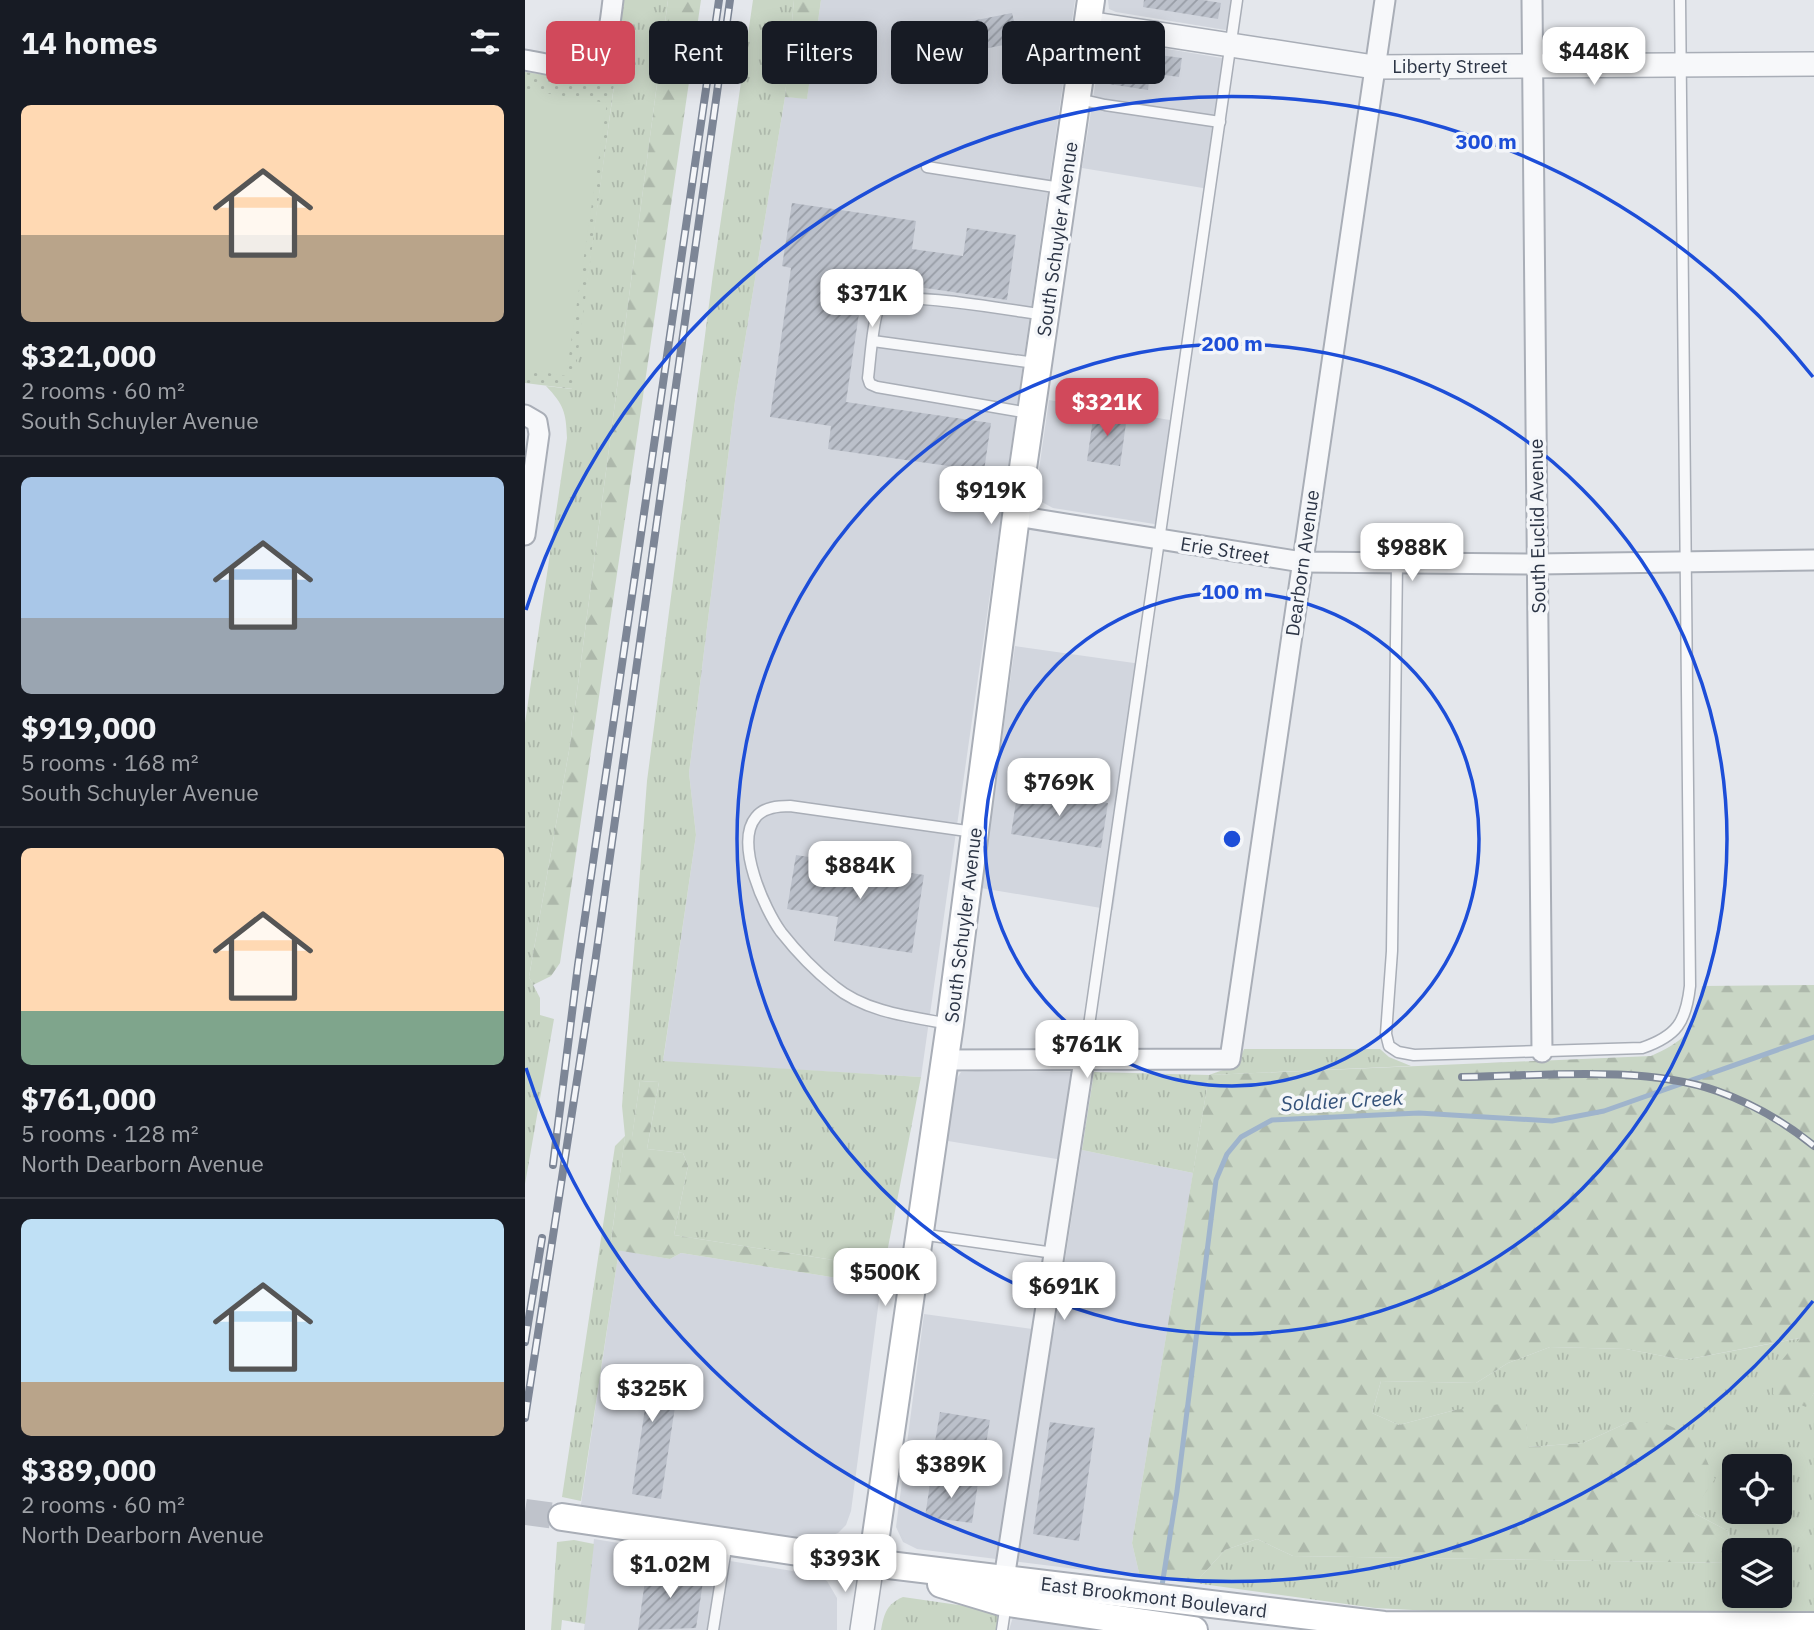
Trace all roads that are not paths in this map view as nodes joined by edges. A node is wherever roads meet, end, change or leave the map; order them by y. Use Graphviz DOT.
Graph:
graph roads {
  1 [pos="613,0"];
  2 [pos="1237,0"];
  3 [pos="1385,0"];
  4 [pos="1532,0"];
  5 [pos="1680,0"];
  6 [pos="1090,12"];
  7 [pos="1231,45"];
  8 [pos="525,60"];
  9 [pos="1814,64"];
  10 [pos="1681,65"];
  11 [pos="1533,66"];
  12 [pos="1374,67"];
  13 [pos="1077,98"];
  14 [pos="1220,122"];
  15 [pos="927,167"];
  16 [pos="1064,188"];
  17 [pos="1046,316"];
  18 [pos="873,341"];
  19 [pos="1039,364"];
  20 [pos="1031,414"];
  21 [pos="531,419"];
  22 [pos="1016,516"];
  23 [pos="525,535"];
  24 [pos="1159,539"];
  25 [pos="1814,560"];
  26 [pos="1302,562"];
  27 [pos="1686,562"];
  28 [pos="1397,563"];
  29 [pos="1537,564"];
  30 [pos="975,832"];
  31 [pos="950,1024"];
  32 [pos="1542,1052"];
  33 [pos="1084,1059"];
  34 [pos="944,1060"];
  35 [pos="920,1234"];
  36 [pos="1054,1253"];
  37 [pos="562,1517"];
  38 [pos="727,1542"];
  39 [pos="872,1563"];
  40 [pos="1005,1591"];
  41 [pos="1814,1626"];
  42 [pos="1184,1629"];
  43 [pos="713,1630"];
  44 [pos="862,1630"];
  45 [pos="1002,1630"];
  1 -- 8 [label="street"];
  2 -- 7 [label="lane"];
  3 -- 12 [label="street, Dearborn Avenue"];
  4 -- 11 [label="street, South Euclid Avenue"];
  5 -- 10 [label="lane"];
  6 -- 7 [label="street, Liberty Street"];
  6 -- 13 [label="main road, South Schuyler Avenue"];
  7 -- 12 [label="street, Liberty Street"];
  7 -- 14 [label="lane"];
  9 -- 10 [label="street, Liberty Street"];
  10 -- 11 [label="street, Liberty Street"];
  10 -- 27 [label="lane"];
  11 -- 12 [label="street, Liberty Street"];
  11 -- 29 [label="street, South Euclid Avenue"];
  12 -- 26 [label="street, Dearborn Avenue"];
  13 -- 14 [label="lane"];
  13 -- 16 [label="main road, South Schuyler Avenue"];
  14 -- 24 [label="lane"];
  15 -- 16 [label="lane"];
  16 -- 17 [label="main road, South Schuyler Avenue"];
  17 -- 18 [label="lane"];
  17 -- 19 [label="main road, South Schuyler Avenue"];
  18 -- 19 [label="lane"];
  18 -- 20 [label="lane"];
  19 -- 20 [label="main road, South Schuyler Avenue"];
  20 -- 22 [label="main road, South Schuyler Avenue"];
  21 -- 23 [label="street"];
  22 -- 24 [label="street, Erie Street"];
  22 -- 30 [label="main road, South Schuyler Avenue"];
  24 -- 26 [label="street, Erie Street"];
  24 -- 33 [label="lane"];
  25 -- 27 [label="street, Erie Street"];
  26 -- 28 [label="street, Erie Street"];
  26 -- 33 [label="street, Dearborn Avenue"];
  27 -- 29 [label="street, Erie Street"];
  27 -- 32 [label="lane"];
  28 -- 29 [label="street, Erie Street"];
  28 -- 32 [label="lane"];
  29 -- 32 [label="street, South Euclid Avenue"];
  30 -- 31 [label="main road, South Schuyler Avenue"];
  30 -- 31 [label="lane"];
  31 -- 34 [label="main road, South Schuyler Avenue"];
  33 -- 34 [label="street"];
  33 -- 36 [label="street"];
  34 -- 35 [label="main road, South Schuyler Avenue"];
  35 -- 36 [label="lane"];
  35 -- 39 [label="main road, South Schuyler Avenue"];
  36 -- 40 [label="street"];
  37 -- 38 [label="main road, East Brookmont Boulevard"];
  38 -- 39 [label="main road, East Brookmont Boulevard"];
  38 -- 43 [label="lane"];
  39 -- 40 [label="main road, East Brookmont Boulevard"];
  39 -- 44 [label="street"];
  40 -- 41 [label="main road, East Brookmont Boulevard"];
  40 -- 42 [label="main road, East Brookmont Boulevard"];
  40 -- 45 [label="lane"];
}
